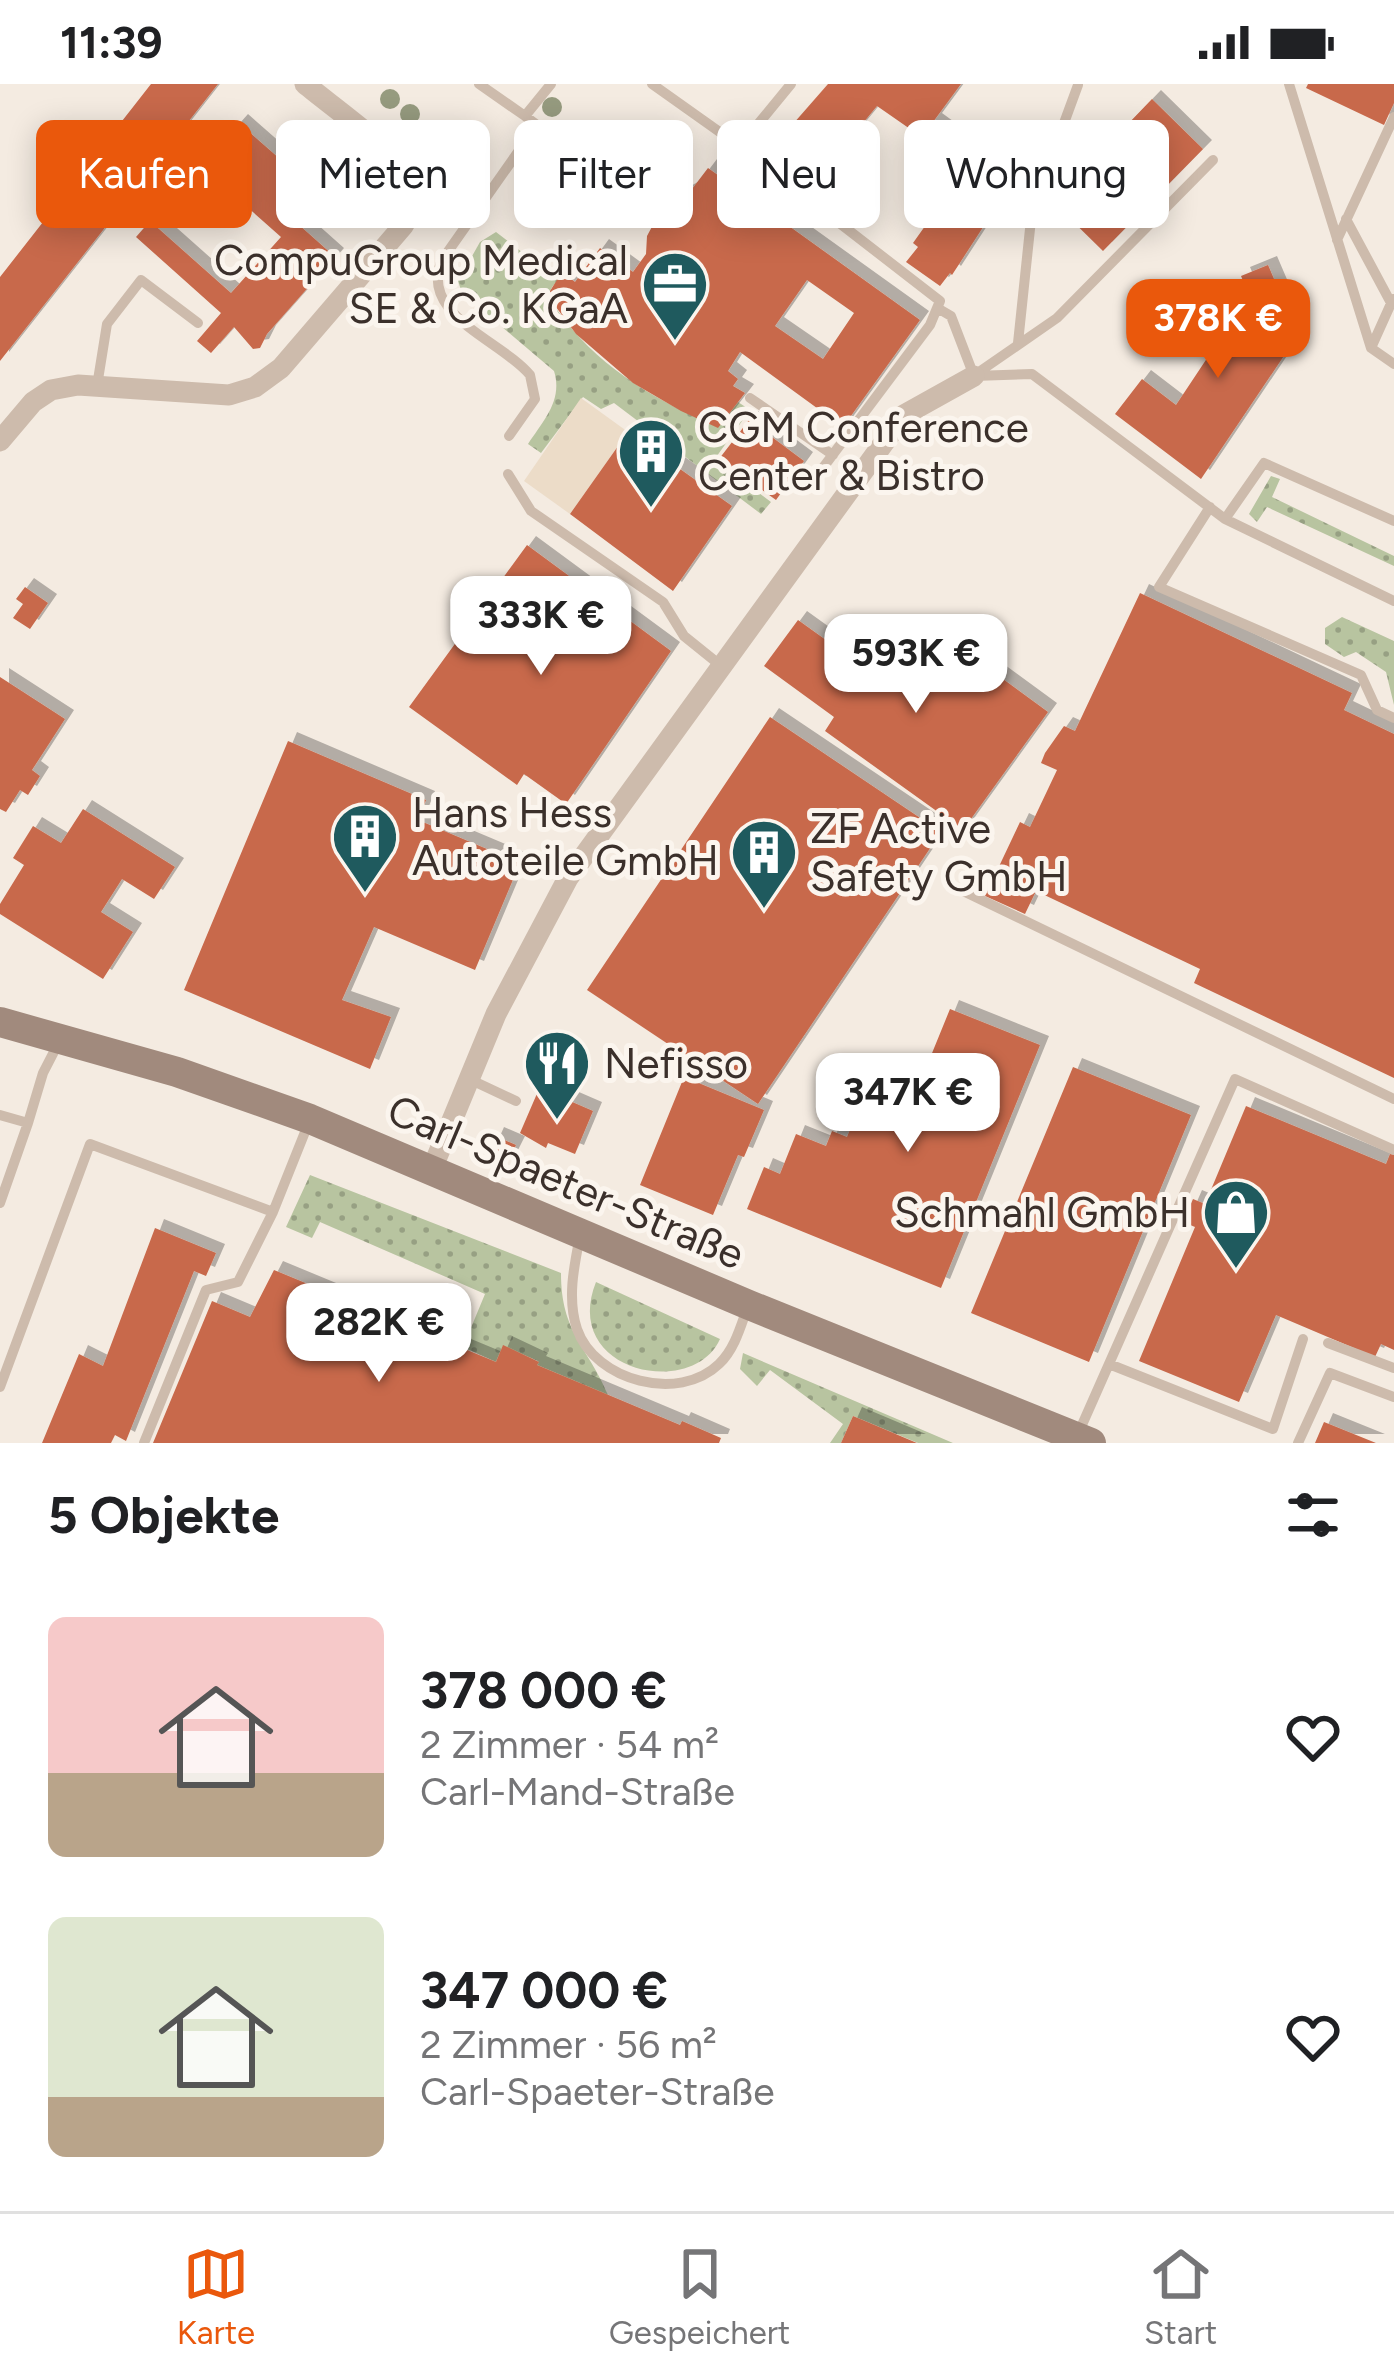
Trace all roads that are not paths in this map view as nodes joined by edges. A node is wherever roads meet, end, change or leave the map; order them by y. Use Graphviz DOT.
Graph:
graph roads {
  1 [pos="305,84"];
  2 [pos="479,84"];
  3 [pos="551,84"];
  4 [pos="652,84"];
  5 [pos="791,84"];
  6 [pos="1288,84"];
  7 [pos="1078,86"];
  8 [pos="525,116"];
  9 [pos="1394,117"];
  10 [pos="761,120"];
  11 [pos="717,130"];
  12 [pos="1213,160"];
  13 [pos="1346,219"];
  14 [pos="845,228"];
  15 [pos="1337,240"];
  16 [pos="1392,300"];
  17 [pos="939,309"];
  18 [pos="198,323"];
  19 [pos="1018,343"];
  20 [pos="1371,348"];
  21 [pos="1394,364"];
  22 [pos="974,376"];
  23 [pos="97,386"];
  24 [pos="750,398"];
  25 [pos="509,436"];
  26 [pos="0,441"];
  27 [pos="833,455"];
  28 [pos="804,469"];
  29 [pos="508,474"];
  30 [pos="1210,507"];
  31 [pos="1226,519"];
  32 [pos="1394,520"];
  33 [pos="1394,602"];
  34 [pos="721,666"];
  35 [pos="1394,718"];
  36 [pos="962,890"];
  37 [pos="0,1022"];
  38 [pos="61,1039"];
  39 [pos="469,1079"];
  40 [pos="1394,1099"];
  41 [pos="516,1101"];
  42 [pos="0,1115"];
  43 [pos="310,1119"];
  44 [pos="28,1123"];
  45 [pos="1394,1150"];
  46 [pos="432,1169"];
  47 [pos="0,1203"];
  48 [pos="273,1212"];
  49 [pos="580,1232"];
  50 [pos="749,1305"];
  51 [pos="1303,1339"];
  52 [pos="1328,1343"];
  53 [pos="1109,1364"];
  54 [pos="1394,1368"];
  55 [pos="0,1387"];
  56 [pos="1394,1397"];
  57 [pos="1084,1440"];
  58 [pos="144,1443"];
  59 [pos="1298,1443"];
  1 -- 23 [label="street"];
  2 -- 8 [label="lane"];
  3 -- 8 [label="lane"];
  4 -- 11 [label="lane"];
  5 -- 10 [label="lane"];
  6 -- 15 [label="lane"];
  7 -- 19 [label="lane"];
  8 -- 25 [label="lane"];
  9 -- 13 [label="lane"];
  12 -- 19 [label="lane"];
  13 -- 15 [label="lane"];
  13 -- 16 [label="lane"];
  14 -- 17 [label="lane"];
  15 -- 20 [label="lane"];
  16 -- 20 [label="lane"];
  17 -- 22 [label="lane"];
  17 -- 27 [label="lane"];
  18 -- 23 [label="lane"];
  19 -- 22 [label="lane"];
  20 -- 21 [label="lane"];
  22 -- 30 [label="lane"];
  22 -- 34 [label="street"];
  23 -- 26 [label="street"];
  24 -- 27 [label="lane"];
  27 -- 28 [label="lane"];
  29 -- 34 [label="lane"];
  30 -- 31 [label="lane"];
  30 -- 35 [label="lane"];
  31 -- 32 [label="lane"];
  31 -- 33 [label="lane"];
  34 -- 39 [label="street"];
  36 -- 40 [label="lane"];
  37 -- 38 [label="street, Carl-Spaeter-Straße"];
  38 -- 43 [label="street, Carl-Spaeter-Straße"];
  38 -- 44 [label="lane"];
  39 -- 41 [label="lane"];
  39 -- 46 [label="street"];
  42 -- 44 [label="lane"];
  43 -- 46 [label="street, Carl-Spaeter-Straße"];
  43 -- 48 [label="lane"];
  44 -- 47 [label="lane"];
  45 -- 53 [label="lane"];
  46 -- 49 [label="street, Carl-Spaeter-Straße"];
  48 -- 55 [label="lane"];
  48 -- 58 [label="lane"];
  49 -- 50 [label="street, Carl-Spaeter-Straße"];
  49 -- 50 [label="lane"];
  50 -- 57 [label="street, Carl-Spaeter-Straße"];
  51 -- 53 [label="lane"];
  52 -- 54 [label="lane"];
  53 -- 57 [label="lane"];
  56 -- 59 [label="lane"];
}
